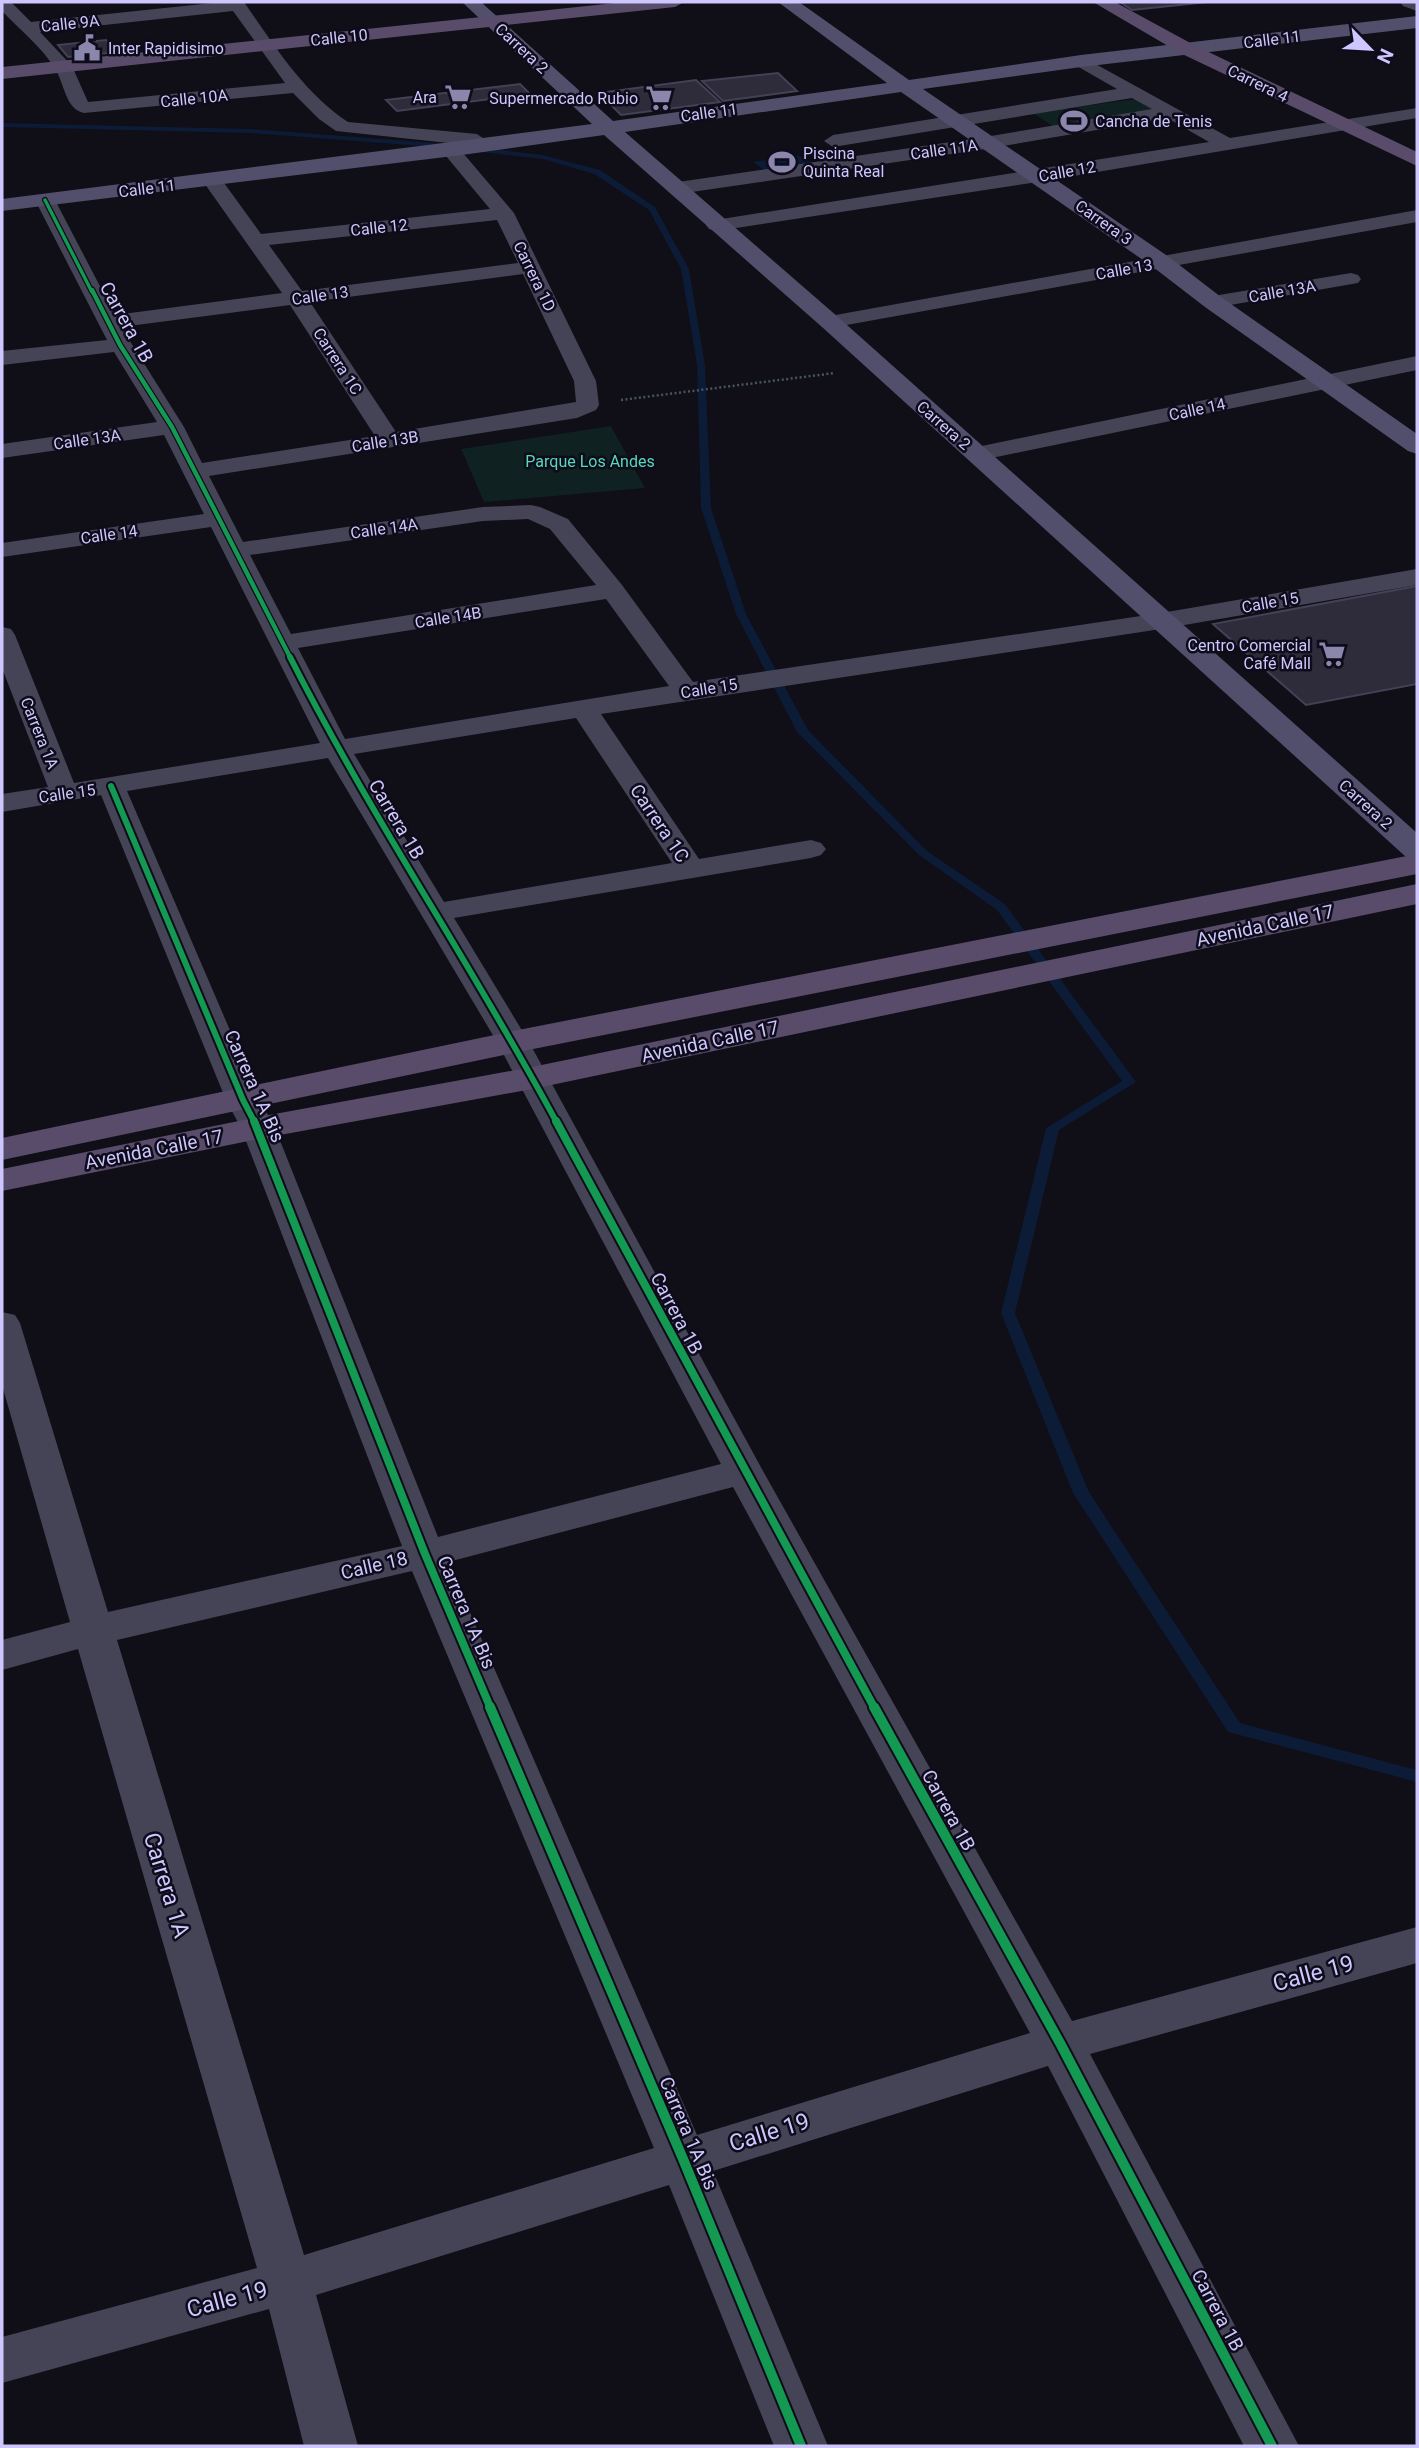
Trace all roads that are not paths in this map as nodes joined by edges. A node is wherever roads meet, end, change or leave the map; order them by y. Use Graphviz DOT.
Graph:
graph roads {
  1 [pos="2,2"];
  2 [pos="471,2"];
  3 [pos="675,2"];
  4 [pos="787,2"];
  5 [pos="1102,2"];
  6 [pos="1409,2"];
  7 [pos="237,3"];
  8 [pos="1417,6"];
  9 [pos="493,21"];
  10 [pos="1417,22"];
  11 [pos="27,28"];
  12 [pos="265,45"];
  13 [pos="1187,49"];
  14 [pos="1081,61"];
  15 [pos="63,66"];
  16 [pos="2,73"];
  17 [pos="905,85"];
  18 [pos="298,87"];
  19 [pos="1134,92"];
  20 [pos="1167,112"];
  21 [pos="1417,113"];
  22 [pos="957,121"];
  23 [pos="1345,125"];
  24 [pos="606,126"];
  25 [pos="985,143"];
  26 [pos="499,144"];
  27 [pos="821,144"];
  28 [pos="1226,144"];
  29 [pos="456,150"];
  30 [pos="1417,160"];
  31 [pos="1038,176"];
  32 [pos="681,177"];
  33 [pos="212,180"];
  34 [pos="45,200"];
  35 [pos="2,205"];
  36 [pos="504,213"];
  37 [pos="1417,216"];
  38 [pos="716,225"];
  39 [pos="254,241"];
  40 [pos="1161,262"];
  41 [pos="532,267"];
  42 [pos="1351,279"];
  43 [pos="297,299"];
  44 [pos="1213,302"];
  45 [pos="831,322"];
  46 [pos="114,334"];
  47 [pos="2,358"];
  48 [pos="1417,363"];
  49 [pos="1325,382"];
  50 [pos="582,408"];
  51 [pos="172,427"];
  52 [pos="390,440"];
  53 [pos="1417,446"];
  54 [pos="2,451"];
  55 [pos="977,454"];
  56 [pos="193,471"];
  57 [pos="217,519"];
  58 [pos="2,550"];
  59 [pos="236,550"];
  60 [pos="1417,577"];
  61 [pos="613,590"];
  62 [pos="1161,621"];
  63 [pos="2,635"];
  64 [pos="282,643"];
  65 [pos="8,669"];
  66 [pos="686,691"];
  67 [pos="583,708"];
  68 [pos="336,748"];
  69 [pos="111,786"];
  70 [pos="64,792"];
  71 [pos="2,803"];
  72 [pos="811,849"];
  73 [pos="1417,850"];
  74 [pos="1417,864"];
  75 [pos="691,869"];
  76 [pos="1417,894"];
  77 [pos="436,912"];
  78 [pos="513,1042"];
  79 [pos="532,1078"];
  80 [pos="250,1114"];
  81 [pos="2,1149"];
  82 [pos="2,1180"];
  83 [pos="2,1324"];
  84 [pos="744,1471"];
  85 [pos="425,1553"];
  86 [pos="91,1631"];
  87 [pos="2,1655"];
  88 [pos="1413,1953"];
  89 [pos="1060,2043"];
  90 [pos="683,2159"];
  91 [pos="287,2282"];
  92 [pos="2,2360"];
  93 [pos="331,2446"];
  94 [pos="801,2446"];
  95 [pos="1272,2446"];
  1 -- 11 [label="street"];
  2 -- 9 [label="main road, Carrera 2"];
  3 -- 9 [label="main road, Calle 10"];
  4 -- 17 [label="main road, Carrera 3"];
  5 -- 13 [label="main road, Carrera 4"];
  6 -- 8 [label="street"];
  7 -- 11 [label="street, Calle 9A"];
  7 -- 12 [label="street"];
  9 -- 12 [label="main road, Calle 10"];
  9 -- 24 [label="main road, Carrera 2"];
  10 -- 13 [label="main road, Calle 11"];
  11 -- 15 [label="street"];
  12 -- 15 [label="main road, Calle 10"];
  12 -- 18 [label="street"];
  13 -- 14 [label="main road, Calle 11"];
  13 -- 23 [label="main road, Carrera 4"];
  14 -- 17 [label="main road, Calle 11"];
  14 -- 19 [label="street"];
  15 -- 16 [label="main road, Calle 10"];
  15 -- 18 [label="street, Calle 10A"];
  17 -- 22 [label="main road, Carrera 3"];
  17 -- 24 [label="main road, Calle 11"];
  18 -- 26 [label="street"];
  19 -- 20 [label="street"];
  19 -- 22 [label="street, Calle 11A"];
  20 -- 25 [label="street, Calle 11A"];
  20 -- 28 [label="street"];
  21 -- 23 [label="street, Calle 12"];
  22 -- 25 [label="main road, Carrera 3"];
  22 -- 27 [label="street, Calle 11A"];
  23 -- 28 [label="street, Calle 12"];
  23 -- 30 [label="main road, Carrera 4"];
  24 -- 26 [label="main road, Calle 11"];
  24 -- 32 [label="main road, Carrera 2"];
  25 -- 31 [label="main road, Carrera 3"];
  25 -- 32 [label="street, Calle 11A"];
  26 -- 29 [label="main road, Calle 11"];
  28 -- 31 [label="street, Calle 12"];
  29 -- 33 [label="main road, Calle 11"];
  29 -- 36 [label="street, Carrera 1D"];
  31 -- 38 [label="street, Calle 12"];
  31 -- 40 [label="main road, Carrera 3"];
  32 -- 38 [label="main road, Carrera 2"];
  33 -- 34 [label="main road, Calle 11"];
  33 -- 39 [label="street, Carrera 1C"];
  34 -- 35 [label="main road, Calle 11"];
  34 -- 46 [label="street, Carrera 1B"];
  36 -- 39 [label="street, Calle 12"];
  36 -- 41 [label="street, Carrera 1D"];
  37 -- 40 [label="street, Calle 13"];
  38 -- 45 [label="main road, Carrera 2"];
  39 -- 43 [label="street, Carrera 1C"];
  40 -- 44 [label="main road, Carrera 3"];
  40 -- 45 [label="street, Calle 13"];
  41 -- 43 [label="street, Calle 13"];
  41 -- 50 [label="street, Carrera 1D"];
  42 -- 44 [label="street, Calle 13A"];
  43 -- 46 [label="street, Calle 13"];
  43 -- 52 [label="street, Carrera 1C"];
  44 -- 49 [label="main road, Carrera 3"];
  45 -- 55 [label="main road, Carrera 2"];
  46 -- 47 [label="street, Calle 13"];
  46 -- 51 [label="street, Carrera 1B"];
  48 -- 49 [label="street, Calle 14"];
  49 -- 53 [label="main road, Carrera 3"];
  49 -- 55 [label="street, Calle 14"];
  50 -- 52 [label="street, Calle 13B"];
  51 -- 54 [label="street, Calle 13A"];
  51 -- 56 [label="street, Carrera 1B"];
  52 -- 56 [label="street, Calle 13B"];
  55 -- 62 [label="main road, Carrera 2"];
  56 -- 57 [label="street, Carrera 1B"];
  57 -- 58 [label="street, Calle 14"];
  57 -- 59 [label="street, Carrera 1B"];
  59 -- 61 [label="street, Calle 14A"];
  59 -- 64 [label="street, Carrera 1B"];
  60 -- 62 [label="street, Calle 15"];
  61 -- 64 [label="street, Calle 14B"];
  61 -- 66 [label="street"];
  62 -- 66 [label="street, Calle 15"];
  62 -- 73 [label="main road, Carrera 2"];
  63 -- 65 [label="street, Carrera 1A"];
  64 -- 68 [label="street, Carrera 1B"];
  65 -- 70 [label="street, Carrera 1A"];
  66 -- 67 [label="street, Calle 15"];
  67 -- 68 [label="street, Calle 15"];
  67 -- 75 [label="street, Carrera 1C"];
  68 -- 69 [label="street, Calle 15"];
  68 -- 77 [label="street, Carrera 1B"];
  69 -- 70 [label="street, Calle 15"];
  69 -- 80 [label="street, Carrera 1A Bis"];
  70 -- 71 [label="street, Calle 15"];
  72 -- 75 [label="street"];
  74 -- 78 [label="main road, Avenida Calle 17"];
  75 -- 77 [label="street"];
  76 -- 79 [label="main road, Avenida Calle 17"];
  77 -- 78 [label="street, Carrera 1B"];
  78 -- 79 [label="street, Carrera 1B"];
  78 -- 80 [label="main road, Avenida Calle 17"];
  79 -- 80 [label="main road, Avenida Calle 17"];
  79 -- 84 [label="street, Carrera 1B"];
  80 -- 81 [label="main road, Avenida Calle 17"];
  80 -- 82 [label="main road, Avenida Calle 17"];
  80 -- 85 [label="street, Carrera 1A Bis"];
  83 -- 86 [label="street, Carrera 1A"];
  84 -- 85 [label="street, Calle 18"];
  84 -- 89 [label="street, Carrera 1B"];
  85 -- 86 [label="street, Calle 18"];
  85 -- 90 [label="street, Carrera 1A Bis"];
  86 -- 87 [label="street, Calle 18"];
  86 -- 91 [label="street, Carrera 1A"];
  88 -- 89 [label="street, Calle 19"];
  89 -- 90 [label="street, Calle 19"];
  89 -- 95 [label="street, Carrera 1B"];
  90 -- 91 [label="street, Calle 19"];
  90 -- 94 [label="street, Carrera 1A Bis"];
  91 -- 92 [label="street, Calle 19"];
  91 -- 93 [label="street, Carrera 1A"];
}
